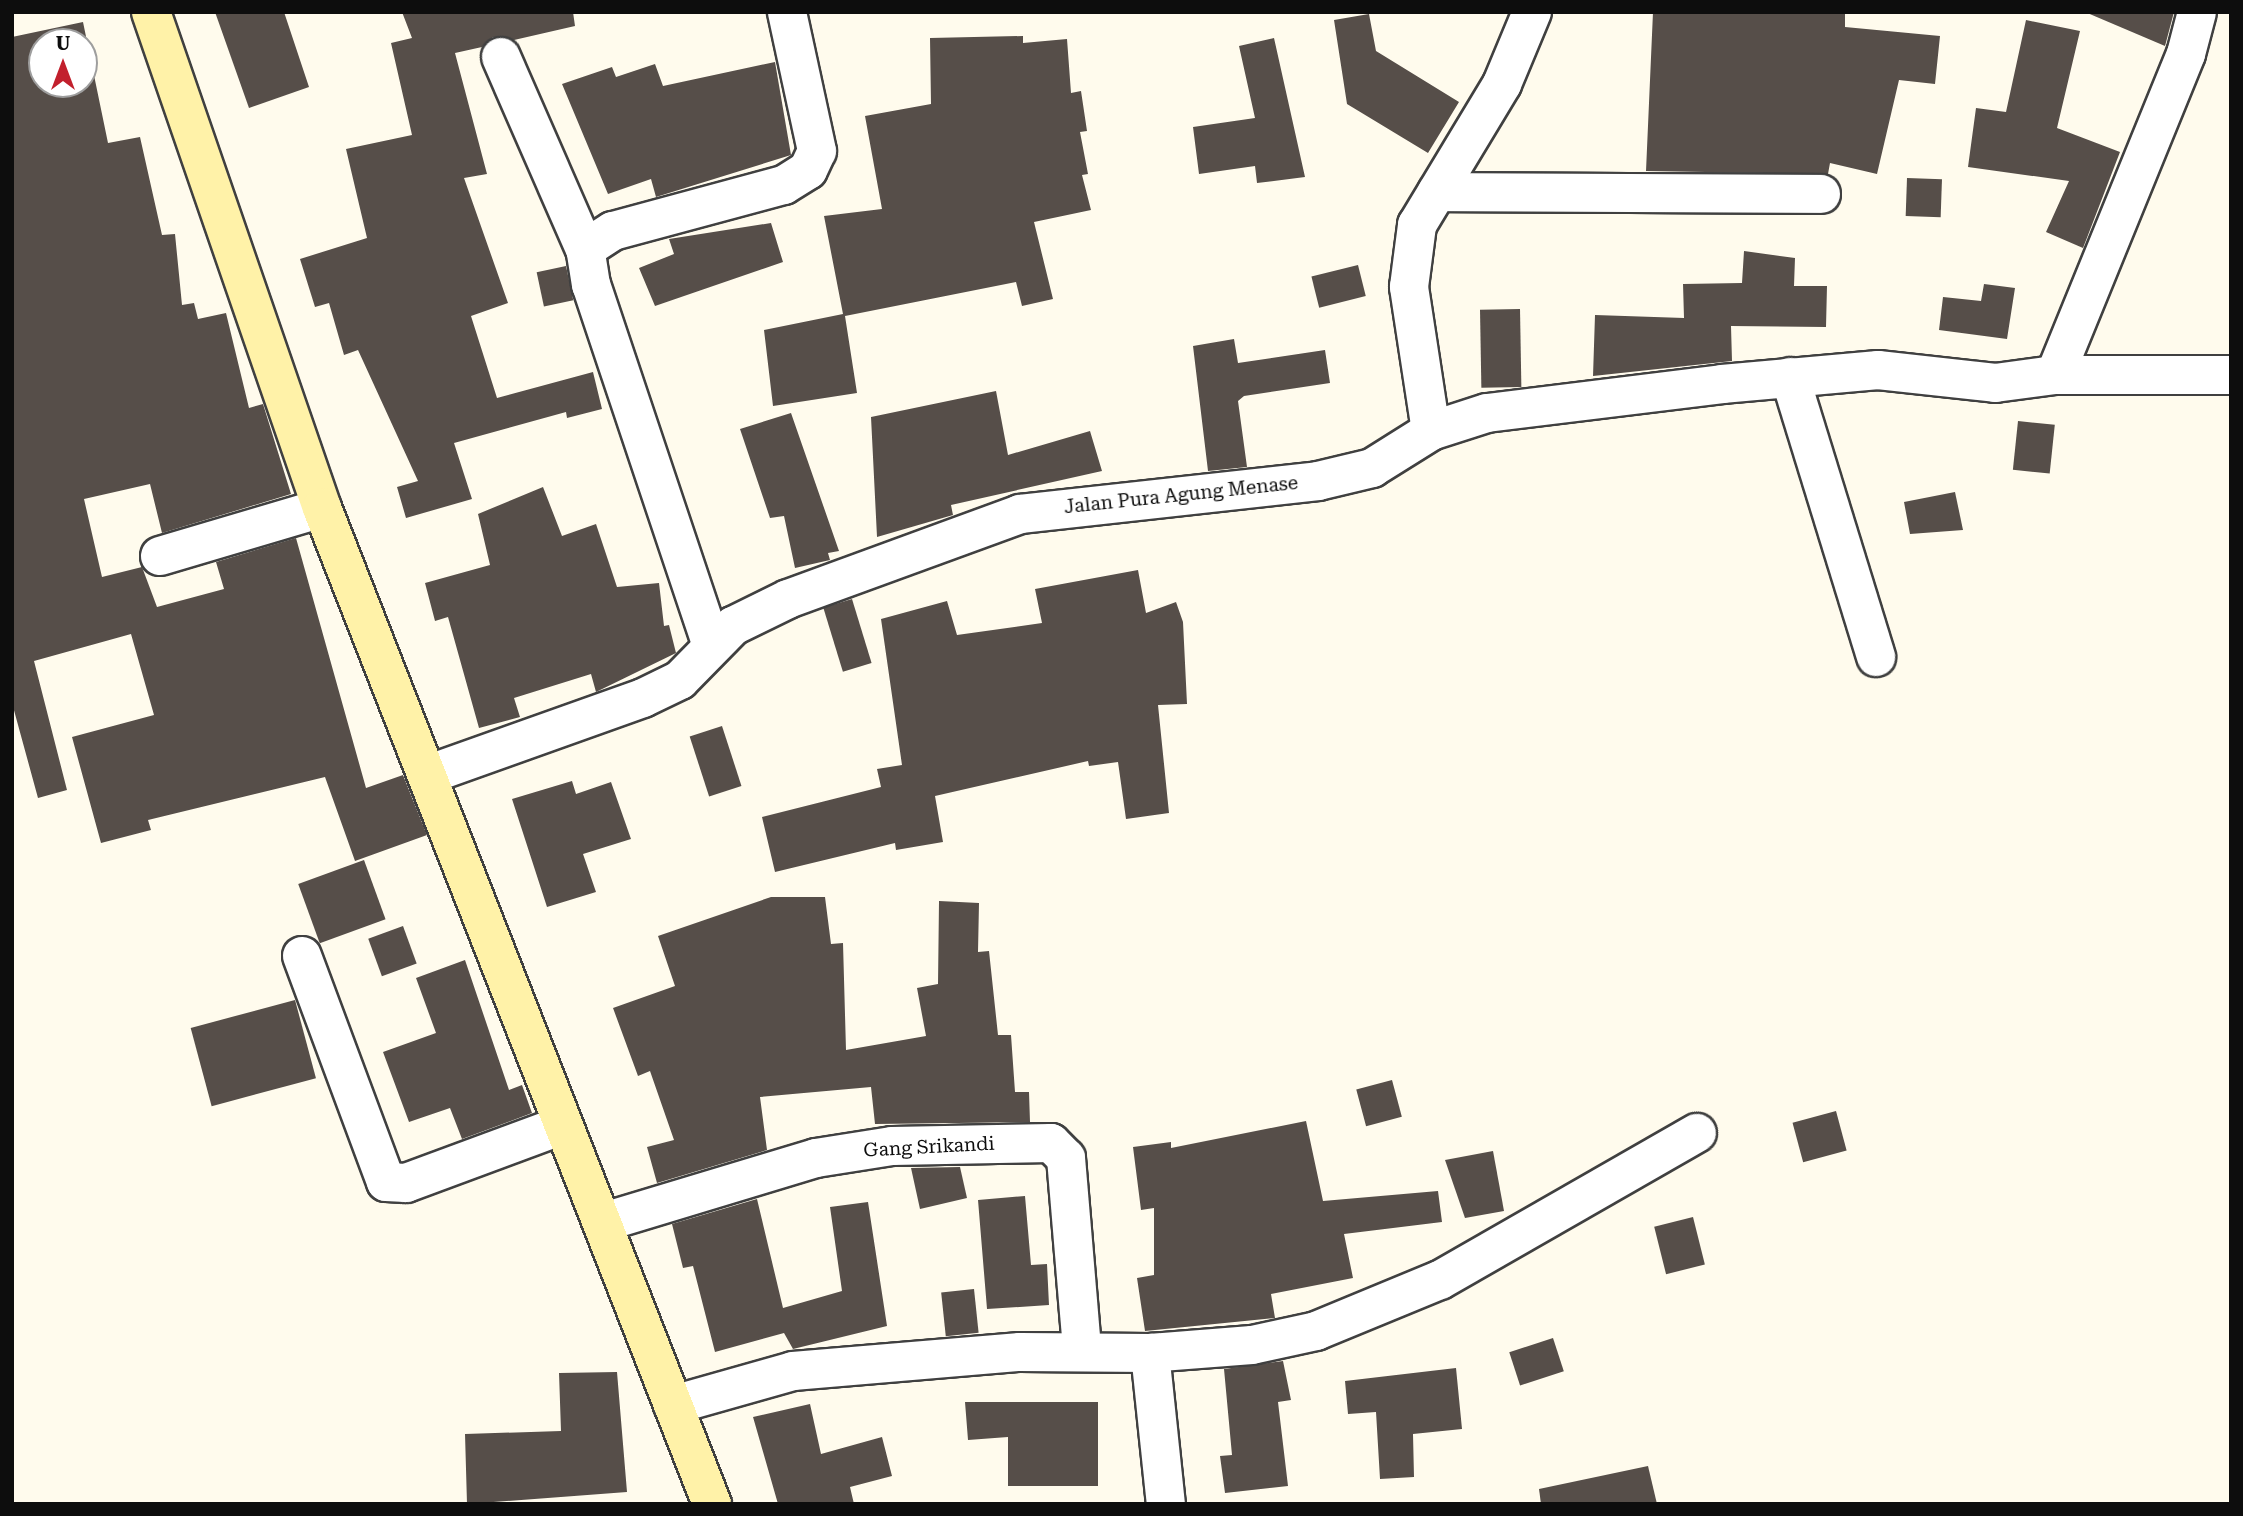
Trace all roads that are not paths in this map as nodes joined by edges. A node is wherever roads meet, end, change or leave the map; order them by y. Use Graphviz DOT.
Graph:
graph roads {
  1 [pos="151,12"];
  2 [pos="787,12"];
  3 [pos="1532,12"];
  4 [pos="2197,12"];
  5 [pos="500,57"];
  6 [pos="1437,192"];
  7 [pos="1821,194"];
  8 [pos="585,249"];
  9 [pos="2054,375"];
  10 [pos="2231,375"];
  11 [pos="1790,377"];
  12 [pos="1432,431"];
  13 [pos="321,508"];
  14 [pos="160,556"];
  15 [pos="710,643"];
  16 [pos="1875,657"];
  17 [pos="427,775"];
  18 [pos="302,956"];
  19 [pos="561,1126"];
  20 [pos="1697,1133"];
  21 [pos="604,1222"];
  22 [pos="1082,1349"];
  23 [pos="1150,1353"];
  24 [pos="673,1405"];
  25 [pos="712,1504"];
  26 [pos="1166,1504"];
  1 -- 13 [label="street"];
  2 -- 8 [label="street"];
  3 -- 6 [label="street"];
  4 -- 9 [label="street"];
  5 -- 8 [label="street"];
  6 -- 7 [label="street"];
  6 -- 12 [label="street"];
  8 -- 15 [label="street"];
  9 -- 10 [label="street, Jalan Pura Agung Menase"];
  9 -- 11 [label="street, Jalan Pura Agung Menase"];
  11 -- 12 [label="street, Jalan Pura Agung Menase"];
  11 -- 16 [label="street"];
  12 -- 15 [label="street, Jalan Pura Agung Menase"];
  13 -- 14 [label="street"];
  13 -- 17 [label="street"];
  15 -- 17 [label="street, Jalan Pura Agung Menase"];
  17 -- 19 [label="street"];
  18 -- 19 [label="street"];
  19 -- 21 [label="street"];
  20 -- 23 [label="street"];
  21 -- 22 [label="street, Gang Srikandi"];
  21 -- 24 [label="street"];
  22 -- 23 [label="street"];
  22 -- 24 [label="street"];
  23 -- 26 [label="street"];
  24 -- 25 [label="street"];
}
